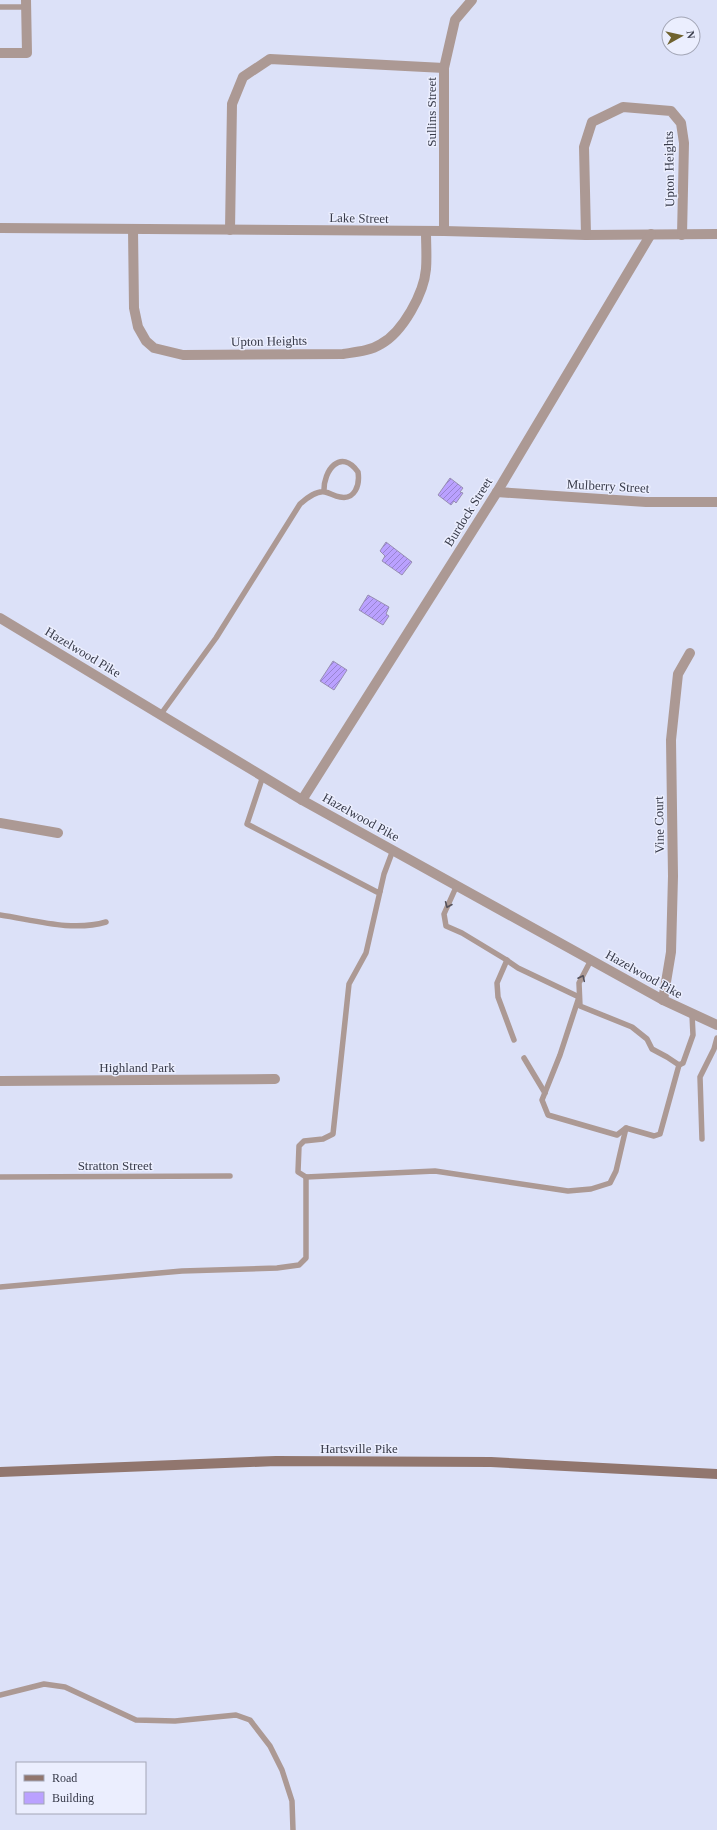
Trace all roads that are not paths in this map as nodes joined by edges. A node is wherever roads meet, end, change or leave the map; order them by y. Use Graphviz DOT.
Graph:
graph roads {
  1 [pos="472,0"];
  2 [pos="26,3"];
  3 [pos="0,7"];
  4 [pos="0,53"];
  5 [pos="444,68"];
  6 [pos="0,228"];
  7 [pos="133,229"];
  8 [pos="230,230"];
  9 [pos="426,232"];
  10 [pos="444,232"];
  11 [pos="650,234"];
  12 [pos="717,234"];
  13 [pos="586,235"];
  14 [pos="682,235"];
  15 [pos="324,492"];
  16 [pos="497,492"];
  17 [pos="717,502"];
  18 [pos="0,618"];
  19 [pos="690,653"];
  20 [pos="161,714"];
  21 [pos="263,776"];
  22 [pos="302,800"];
  23 [pos="0,823"];
  24 [pos="58,833"];
  25 [pos="393,850"];
  26 [pos="457,885"];
  27 [pos="380,891"];
  28 [pos="0,915"];
  29 [pos="106,922"];
  30 [pos="507,960"];
  31 [pos="591,960"];
  32 [pos="579,997"];
  33 [pos="663,1000"];
  34 [pos="692,1014"];
  35 [pos="717,1025"];
  36 [pos="717,1038"];
  37 [pos="514,1040"];
  38 [pos="524,1058"];
  39 [pos="679,1065"];
  40 [pos="275,1079"];
  41 [pos="0,1081"];
  42 [pos="545,1093"];
  43 [pos="626,1128"];
  44 [pos="702,1139"];
  45 [pos="230,1176"];
  46 [pos="0,1177"];
  47 [pos="306,1177"];
  48 [pos="0,1287"];
  49 [pos="0,1472"];
  50 [pos="717,1474"];
  51 [pos="0,1695"];
  52 [pos="293,1830"];
  1 -- 5 [label="street, Sullins Street"];
  2 -- 3 [label="lane"];
  2 -- 4 [label="street"];
  5 -- 8 [label="street"];
  5 -- 10 [label="street, Sullins Street"];
  6 -- 7 [label="street, Lake Street"];
  7 -- 8 [label="street, Lake Street"];
  7 -- 9 [label="street, Upton Heights"];
  8 -- 9 [label="street, Lake Street"];
  9 -- 10 [label="street, Lake Street"];
  10 -- 13 [label="street, Lake Street"];
  11 -- 13 [label="street, Lake Street"];
  11 -- 14 [label="street, Lake Street"];
  11 -- 16 [label="street, Burdock Street"];
  12 -- 14 [label="street, Lake Street"];
  13 -- 14 [label="street, Upton Heights"];
  15 -- 15 [label="lane"];
  15 -- 20 [label="lane"];
  16 -- 17 [label="street, Mulberry Street"];
  16 -- 22 [label="street, Burdock Street"];
  18 -- 20 [label="street, Hazelwood Pike"];
  19 -- 33 [label="street, Vine Court"];
  20 -- 21 [label="street, Hazelwood Pike"];
  21 -- 22 [label="street, Hazelwood Pike"];
  21 -- 27 [label="lane"];
  22 -- 25 [label="street, Hazelwood Pike"];
  23 -- 24 [label="street"];
  25 -- 26 [label="street, Hazelwood Pike"];
  25 -- 27 [label="lane"];
  26 -- 30 [label="lane, one-way"];
  26 -- 31 [label="street, Hazelwood Pike"];
  27 -- 47 [label="lane"];
  28 -- 29 [label="lane"];
  30 -- 32 [label="lane"];
  30 -- 37 [label="lane"];
  32 -- 31 [label="lane, one-way"];
  31 -- 33 [label="street, Hazelwood Pike"];
  32 -- 39 [label="lane"];
  32 -- 42 [label="lane"];
  33 -- 34 [label="street, Hazelwood Pike"];
  34 -- 35 [label="street, Hazelwood Pike"];
  34 -- 39 [label="lane"];
  36 -- 44 [label="lane"];
  38 -- 42 [label="lane"];
  39 -- 43 [label="lane"];
  40 -- 41 [label="street, Highland Park"];
  42 -- 43 [label="lane"];
  43 -- 47 [label="lane"];
  45 -- 46 [label="lane, Stratton Street"];
  47 -- 48 [label="lane"];
  49 -- 50 [label="main road, Hartsville Pike"];
  51 -- 52 [label="lane"];
}
